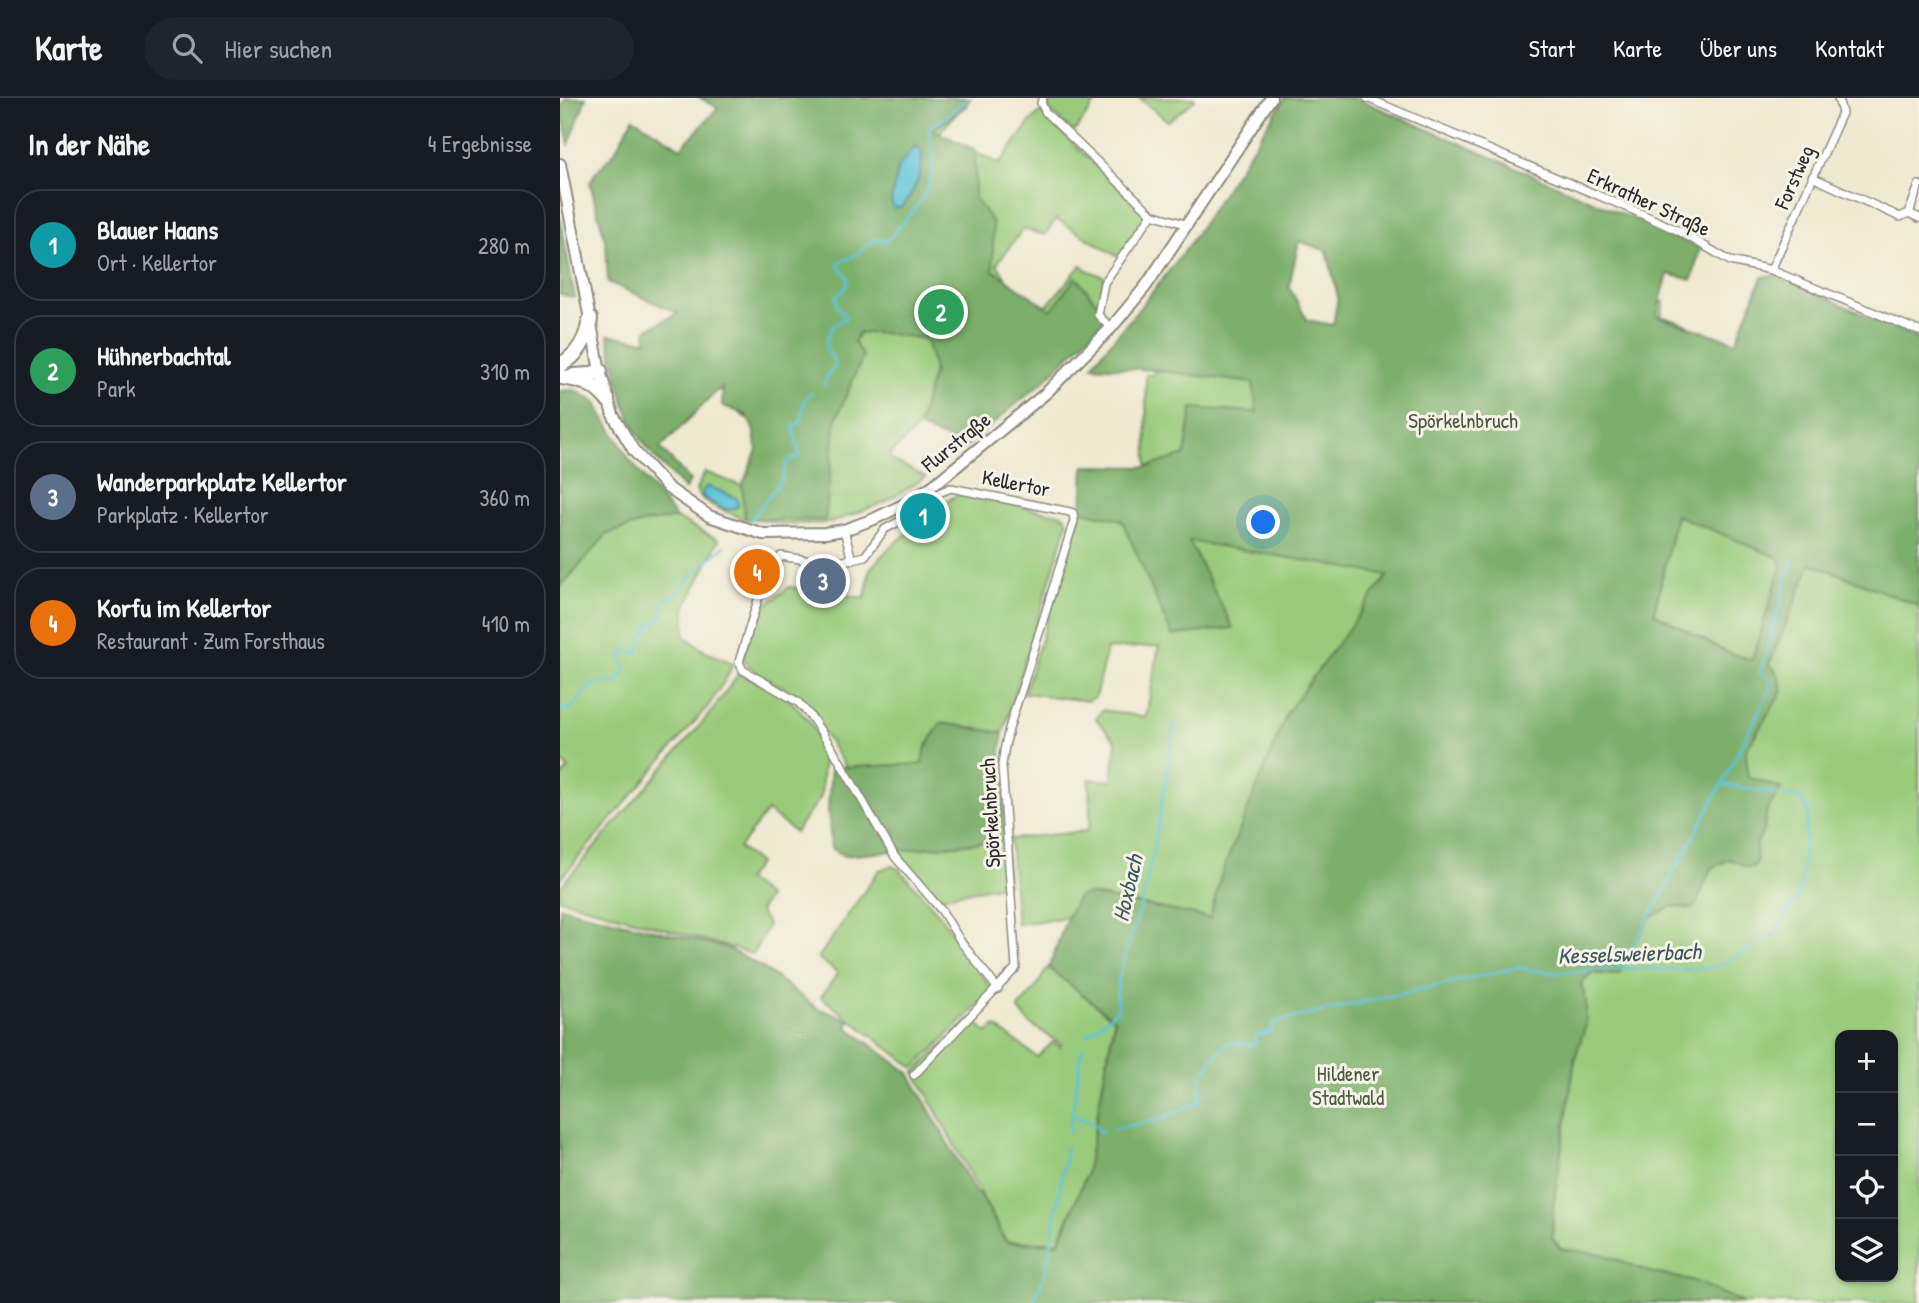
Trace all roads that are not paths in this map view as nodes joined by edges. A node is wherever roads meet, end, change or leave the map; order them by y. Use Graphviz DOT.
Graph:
graph roads {
  1 [pos="1043,98"];
  2 [pos="1271,98"];
  3 [pos="1367,98"];
  4 [pos="1838,98"];
  5 [pos="560,164"];
  6 [pos="1812,177"];
  7 [pos="1919,185"];
  8 [pos="1909,213"];
  9 [pos="1152,214"];
  10 [pos="1919,218"];
  11 [pos="1188,225"];
  12 [pos="1771,270"];
  13 [pos="590,319"];
  14 [pos="1111,328"];
  15 [pos="1919,331"];
  16 [pos="599,368"];
  17 [pos="561,371"];
  18 [pos="607,398"];
  19 [pos="1073,513"];
  20 [pos="844,530"];
  21 [pos="852,560"];
  22 [pos="998,989"];
  23 [pos="914,1074"];
  1 -- 9 [label="street"];
  2 -- 11 [label="main road, Flurstraße"];
  3 -- 12 [label="street, Erkrather Straße"];
  4 -- 6 [label="street, Forstweg"];
  5 -- 13 [label="main road, Flurstraße"];
  6 -- 8 [label="street"];
  6 -- 12 [label="street, Forstweg"];
  7 -- 8 [label="street"];
  8 -- 10 [label="street"];
  9 -- 11 [label="street"];
  9 -- 14 [label="street"];
  11 -- 14 [label="main road, Flurstraße"];
  12 -- 15 [label="street, Erkrather Straße"];
  13 -- 16 [label="main road, Flurstraße"];
  13 -- 17 [label="highway"];
  14 -- 20 [label="main road, Flurstraße"];
  16 -- 17 [label="highway"];
  16 -- 18 [label="main road, Flurstraße"];
  17 -- 18 [label="highway"];
  18 -- 20 [label="main road, Flurstraße"];
  19 -- 21 [label="street, Kellertor"];
  19 -- 22 [label="street, Spörkelnbruch"];
  20 -- 21 [label="street"];
  21 -- 22 [label="street"];
  22 -- 23 [label="street, Spörkelnbruch"];
}
